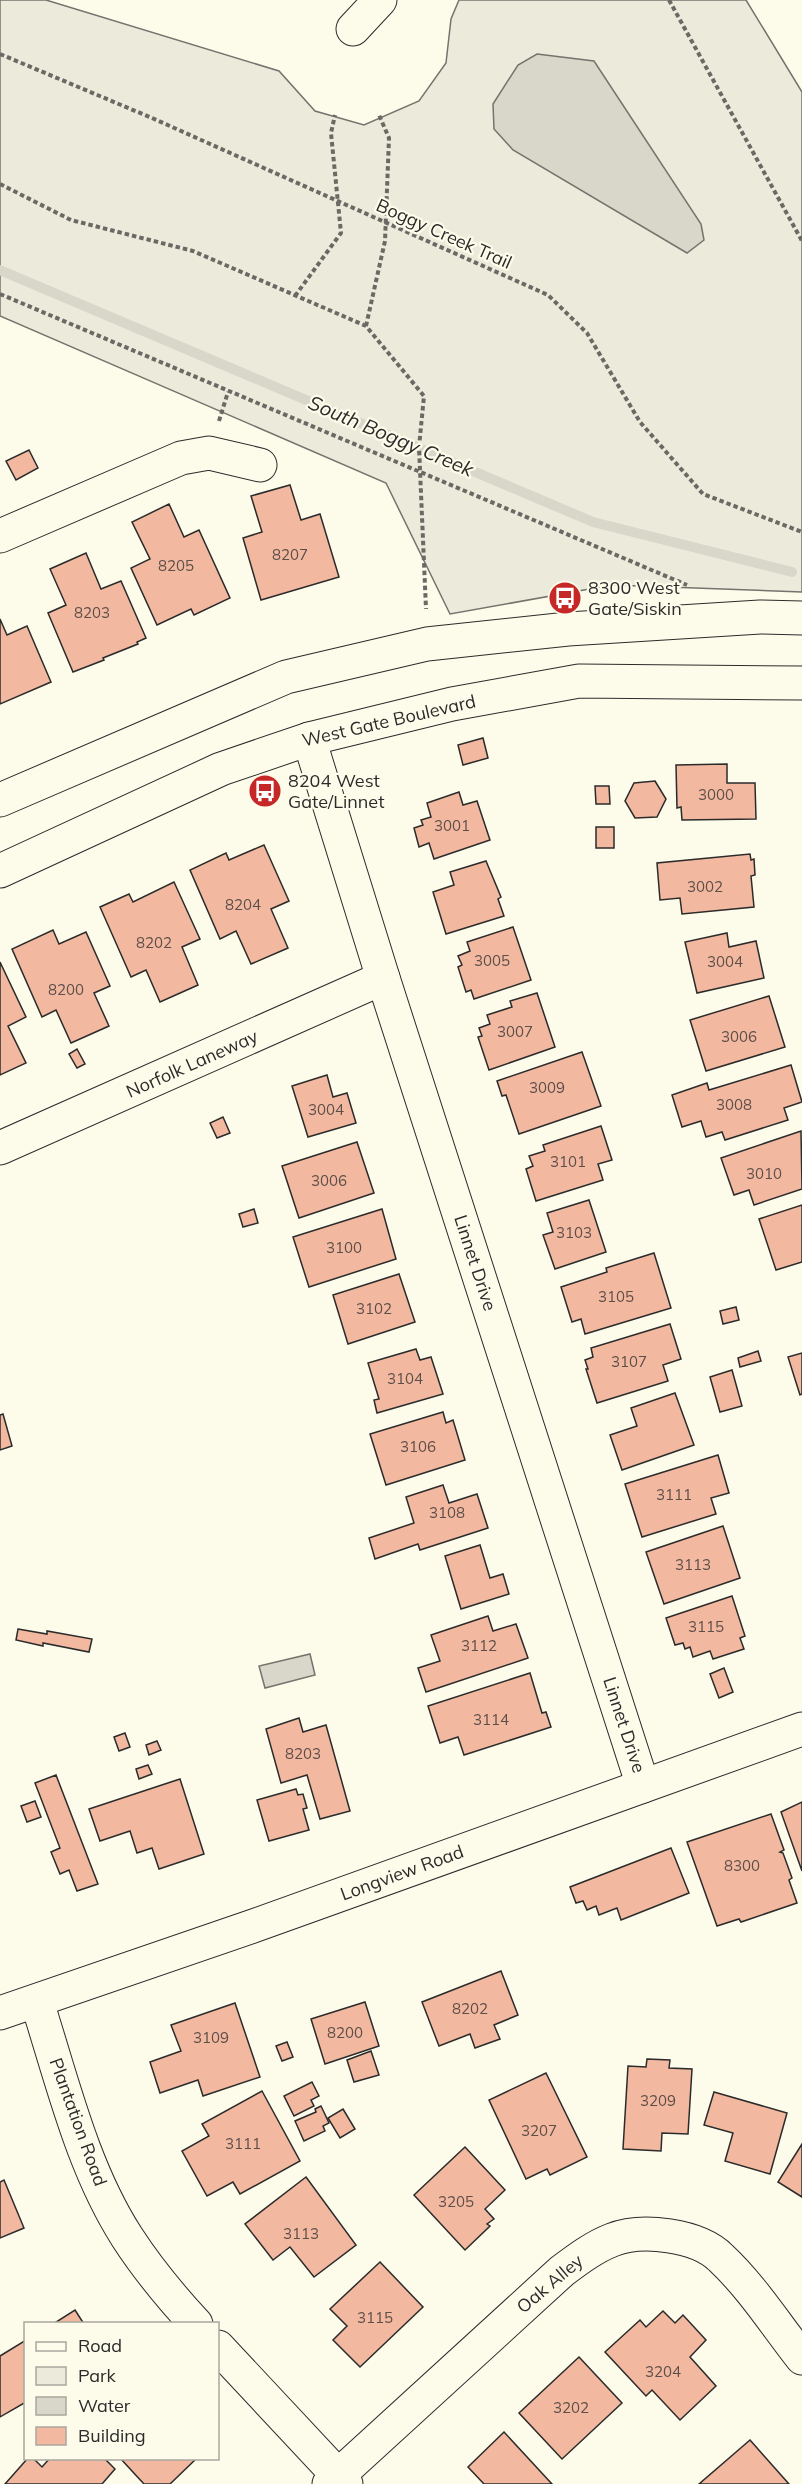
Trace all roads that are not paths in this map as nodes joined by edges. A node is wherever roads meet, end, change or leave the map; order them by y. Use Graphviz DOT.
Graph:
graph roads {
  1 [pos="380,0"];
  2 [pos="353,29"];
  3 [pos="260,465"];
  4 [pos="0,536"];
  5 [pos="802,618"];
  6 [pos="802,683"];
  7 [pos="309,739"];
  8 [pos="0,800"];
  9 [pos="0,871"];
  10 [pos="383,978"];
  11 [pos="0,1148"];
  12 [pos="802,1729"];
  13 [pos="643,1786"];
  14 [pos="37,2002"];
  15 [pos="0,2013"];
  16 [pos="194,2322"];
  17 [pos="219,2348"];
  18 [pos="802,2358"];
  19 [pos="337,2481"];
  1 -- 2 [label="street"];
  3 -- 4 [label="street"];
  5 -- 8 [label="street"];
  6 -- 7 [label="street, West Gate Boulevard"];
  7 -- 9 [label="street, West Gate Boulevard"];
  7 -- 10 [label="street, Linnet Drive"];
  10 -- 11 [label="street, Norfolk Laneway"];
  10 -- 13 [label="street, Linnet Drive"];
  12 -- 13 [label="street, Longview Road"];
  13 -- 14 [label="street, Longview Road"];
  14 -- 15 [label="street, Longview Road"];
  14 -- 16 [label="street, Plantation Road"];
  17 -- 19 [label="street"];
  18 -- 19 [label="street, Oak Alley"];
}
